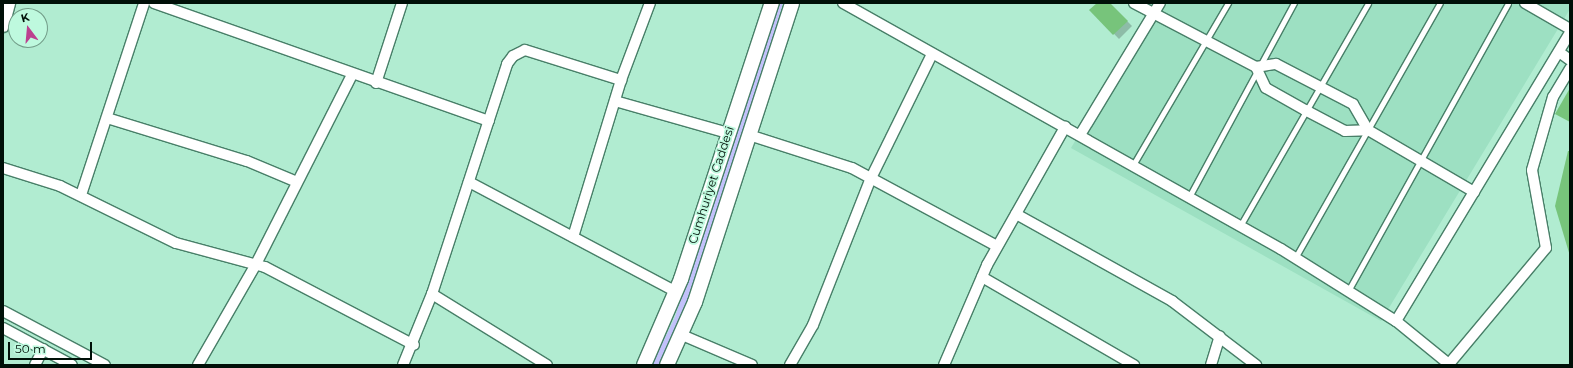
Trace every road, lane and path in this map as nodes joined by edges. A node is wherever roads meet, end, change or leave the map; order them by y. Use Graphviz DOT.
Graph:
graph roads {
  1 [pos="9,3"];
  2 [pos="144,3"];
  3 [pos="154,3"];
  4 [pos="402,3"];
  5 [pos="650,3"];
  6 [pos="772,3"];
  7 [pos="792,3"];
  8 [pos="843,3"];
  9 [pos="1134,3"];
  10 [pos="1160,3"];
  11 [pos="1228,3"];
  12 [pos="1294,3"];
  13 [pos="1368,3"];
  14 [pos="1440,3"];
  15 [pos="1508,3"];
  16 [pos="1525,3"];
  17 [pos="1154,12"];
  18 [pos="3,26"];
  19 [pos="1570,29"];
  20 [pos="1570,33"];
  21 [pos="1207,39"];
  22 [pos="1559,52"];
  23 [pos="932,54"];
  24 [pos="1570,60"];
  25 [pos="1256,67"];
  26 [pos="1570,70"];
  27 [pos="352,75"];
  28 [pos="621,80"];
  29 [pos="376,83"];
  30 [pos="1540,83"];
  31 [pos="1318,86"];
  32 [pos="1556,92"];
  33 [pos="614,101"];
  34 [pos="1305,110"];
  35 [pos="107,118"];
  36 [pos="489,121"];
  37 [pos="1065,127"];
  38 [pos="1368,130"];
  39 [pos="728,133"];
  40 [pos="1080,135"];
  41 [pos="749,136"];
  42 [pos="1421,161"];
  43 [pos="1133,165"];
  44 [pos="3,168"];
  45 [pos="872,178"];
  46 [pos="297,182"];
  47 [pos="469,182"];
  48 [pos="1474,192"];
  49 [pos="81,195"];
  50 [pos="1189,197"];
  51 [pos="1016,214"];
  52 [pos="1240,226"];
  53 [pos="573,237"];
  54 [pos="998,246"];
  55 [pos="1295,258"];
  56 [pos="256,264"];
  57 [pos="982,277"];
  58 [pos="1348,291"];
  59 [pos="677,292"];
  60 [pos="432,294"];
  61 [pos="3,311"];
  62 [pos="1396,321"];
  63 [pos="3,328"];
  64 [pos="682,334"];
  65 [pos="1220,336"];
  66 [pos="414,345"];
  67 [pos="43,349"];
  68 [pos="792,364"];
  69 [pos="35,365"];
  70 [pos="72,365"];
  71 [pos="105,365"];
  72 [pos="198,365"];
  73 [pos="403,365"];
  74 [pos="547,365"];
  75 [pos="644,365"];
  76 [pos="667,365"];
  77 [pos="752,365"];
  78 [pos="944,365"];
  79 [pos="1134,365"];
  80 [pos="1211,365"];
  81 [pos="1256,365"];
  82 [pos="1450,365"];
  1 -- 18 [label="street"];
  2 -- 35 [label="street"];
  3 -- 27 [label="street"];
  4 -- 29 [label="street"];
  5 -- 28 [label="street"];
  6 -- 39 [label="main road, Cumhuriyet Caddesi"];
  7 -- 41 [label="main road, Cumhuriyet Caddesi"];
  8 -- 23 [label="street"];
  9 -- 17 [label="street"];
  10 -- 17 [label="street"];
  11 -- 21 [label="lane"];
  12 -- 25 [label="lane"];
  13 -- 31 [label="lane"];
  14 -- 38 [label="lane"];
  15 -- 42 [label="lane"];
  16 -- 19 [label="street"];
  17 -- 21 [label="street"];
  17 -- 40 [label="street"];
  20 -- 22 [label="street"];
  21 -- 25 [label="street"];
  21 -- 43 [label="lane"];
  22 -- 24 [label="street"];
  22 -- 30 [label="street"];
  23 -- 37 [label="street"];
  23 -- 45 [label="street"];
  25 -- 31 [label="street"];
  25 -- 34 [label="street"];
  25 -- 50 [label="lane"];
  26 -- 32 [label="street"];
  27 -- 29 [label="street"];
  27 -- 46 [label="street"];
  28 -- 33 [label="street"];
  28 -- 36 [label="street"];
  29 -- 36 [label="street"];
  30 -- 32 [label="street"];
  30 -- 48 [label="street"];
  31 -- 34 [label="lane"];
  31 -- 38 [label="street"];
  32 -- 82 [label="street"];
  33 -- 39 [label="street"];
  33 -- 53 [label="street"];
  34 -- 38 [label="street"];
  34 -- 52 [label="lane"];
  35 -- 46 [label="street"];
  35 -- 49 [label="street"];
  36 -- 47 [label="street"];
  37 -- 40 [label="street"];
  37 -- 51 [label="street"];
  38 -- 42 [label="street"];
  38 -- 55 [label="lane"];
  39 -- 59 [label="main road, Cumhuriyet Caddesi"];
  40 -- 43 [label="street"];
  41 -- 45 [label="street"];
  41 -- 64 [label="main road, Cumhuriyet Caddesi"];
  42 -- 48 [label="street"];
  42 -- 58 [label="lane"];
  43 -- 50 [label="street"];
  44 -- 49 [label="street"];
  45 -- 54 [label="street"];
  45 -- 68 [label="street"];
  46 -- 56 [label="street"];
  47 -- 53 [label="street"];
  47 -- 60 [label="street"];
  48 -- 62 [label="street"];
  49 -- 56 [label="street"];
  50 -- 52 [label="street"];
  51 -- 54 [label="street"];
  51 -- 65 [label="street"];
  52 -- 55 [label="street"];
  53 -- 59 [label="street"];
  54 -- 57 [label="street"];
  55 -- 58 [label="street"];
  56 -- 66 [label="street"];
  56 -- 72 [label="street"];
  57 -- 78 [label="street"];
  57 -- 79 [label="street"];
  58 -- 62 [label="street"];
  59 -- 75 [label="main road, Cumhuriyet Caddesi"];
  60 -- 66 [label="street"];
  60 -- 74 [label="street"];
  61 -- 71 [label="street"];
  62 -- 82 [label="street"];
  63 -- 67 [label="street"];
  64 -- 76 [label="main road, Cumhuriyet Caddesi"];
  64 -- 77 [label="street"];
  65 -- 80 [label="street"];
  65 -- 81 [label="street"];
  66 -- 73 [label="street"];
  67 -- 69 [label="street"];
  67 -- 70 [label="street"];
}
